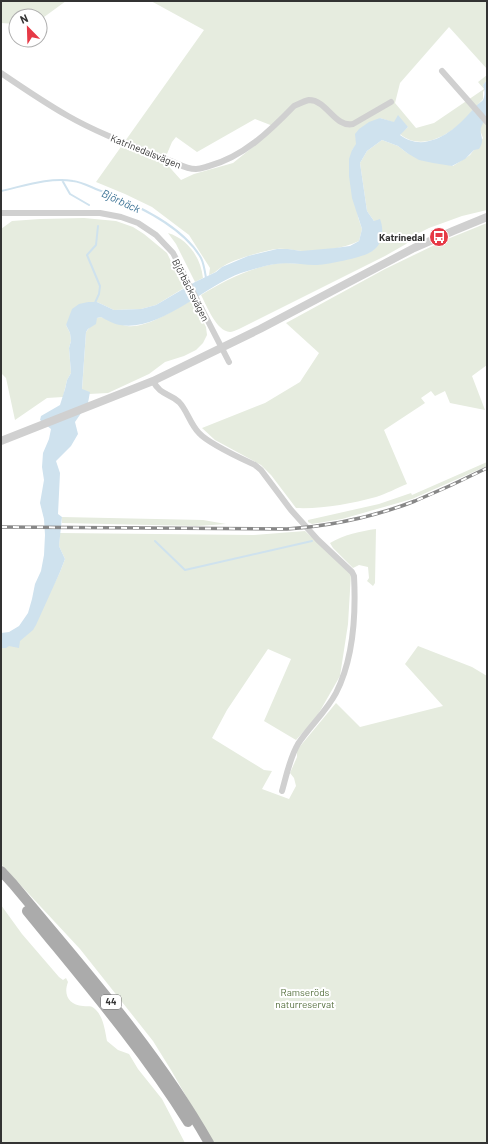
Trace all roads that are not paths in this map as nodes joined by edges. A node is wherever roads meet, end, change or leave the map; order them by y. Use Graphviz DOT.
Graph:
graph roads {
  1 [pos="442,71"];
  2 [pos="1,73"];
  3 [pos="391,102"];
  4 [pos="487,122"];
  5 [pos="1,213"];
  6 [pos="487,217"];
  7 [pos="222,348"];
  8 [pos="229,362"];
  9 [pos="153,380"];
  10 [pos="1,441"];
  11 [pos="282,791"];
  12 [pos="1,871"];
  13 [pos="1,881"];
  14 [pos="201,1143"];
  15 [pos="209,1143"];
  1 -- 4 [label="street"];
  2 -- 3 [label="street, Katrinedalsvägen"];
  5 -- 7 [label="street, Björbäcksvägen"];
  6 -- 7 [label="street"];
  7 -- 8 [label="street, Björbäcksvägen"];
  7 -- 9 [label="street"];
  9 -- 10 [label="street"];
  9 -- 11 [label="street"];
  12 -- 15 [label="main road, 44"];
  13 -- 14 [label="main road, 44"];
}
